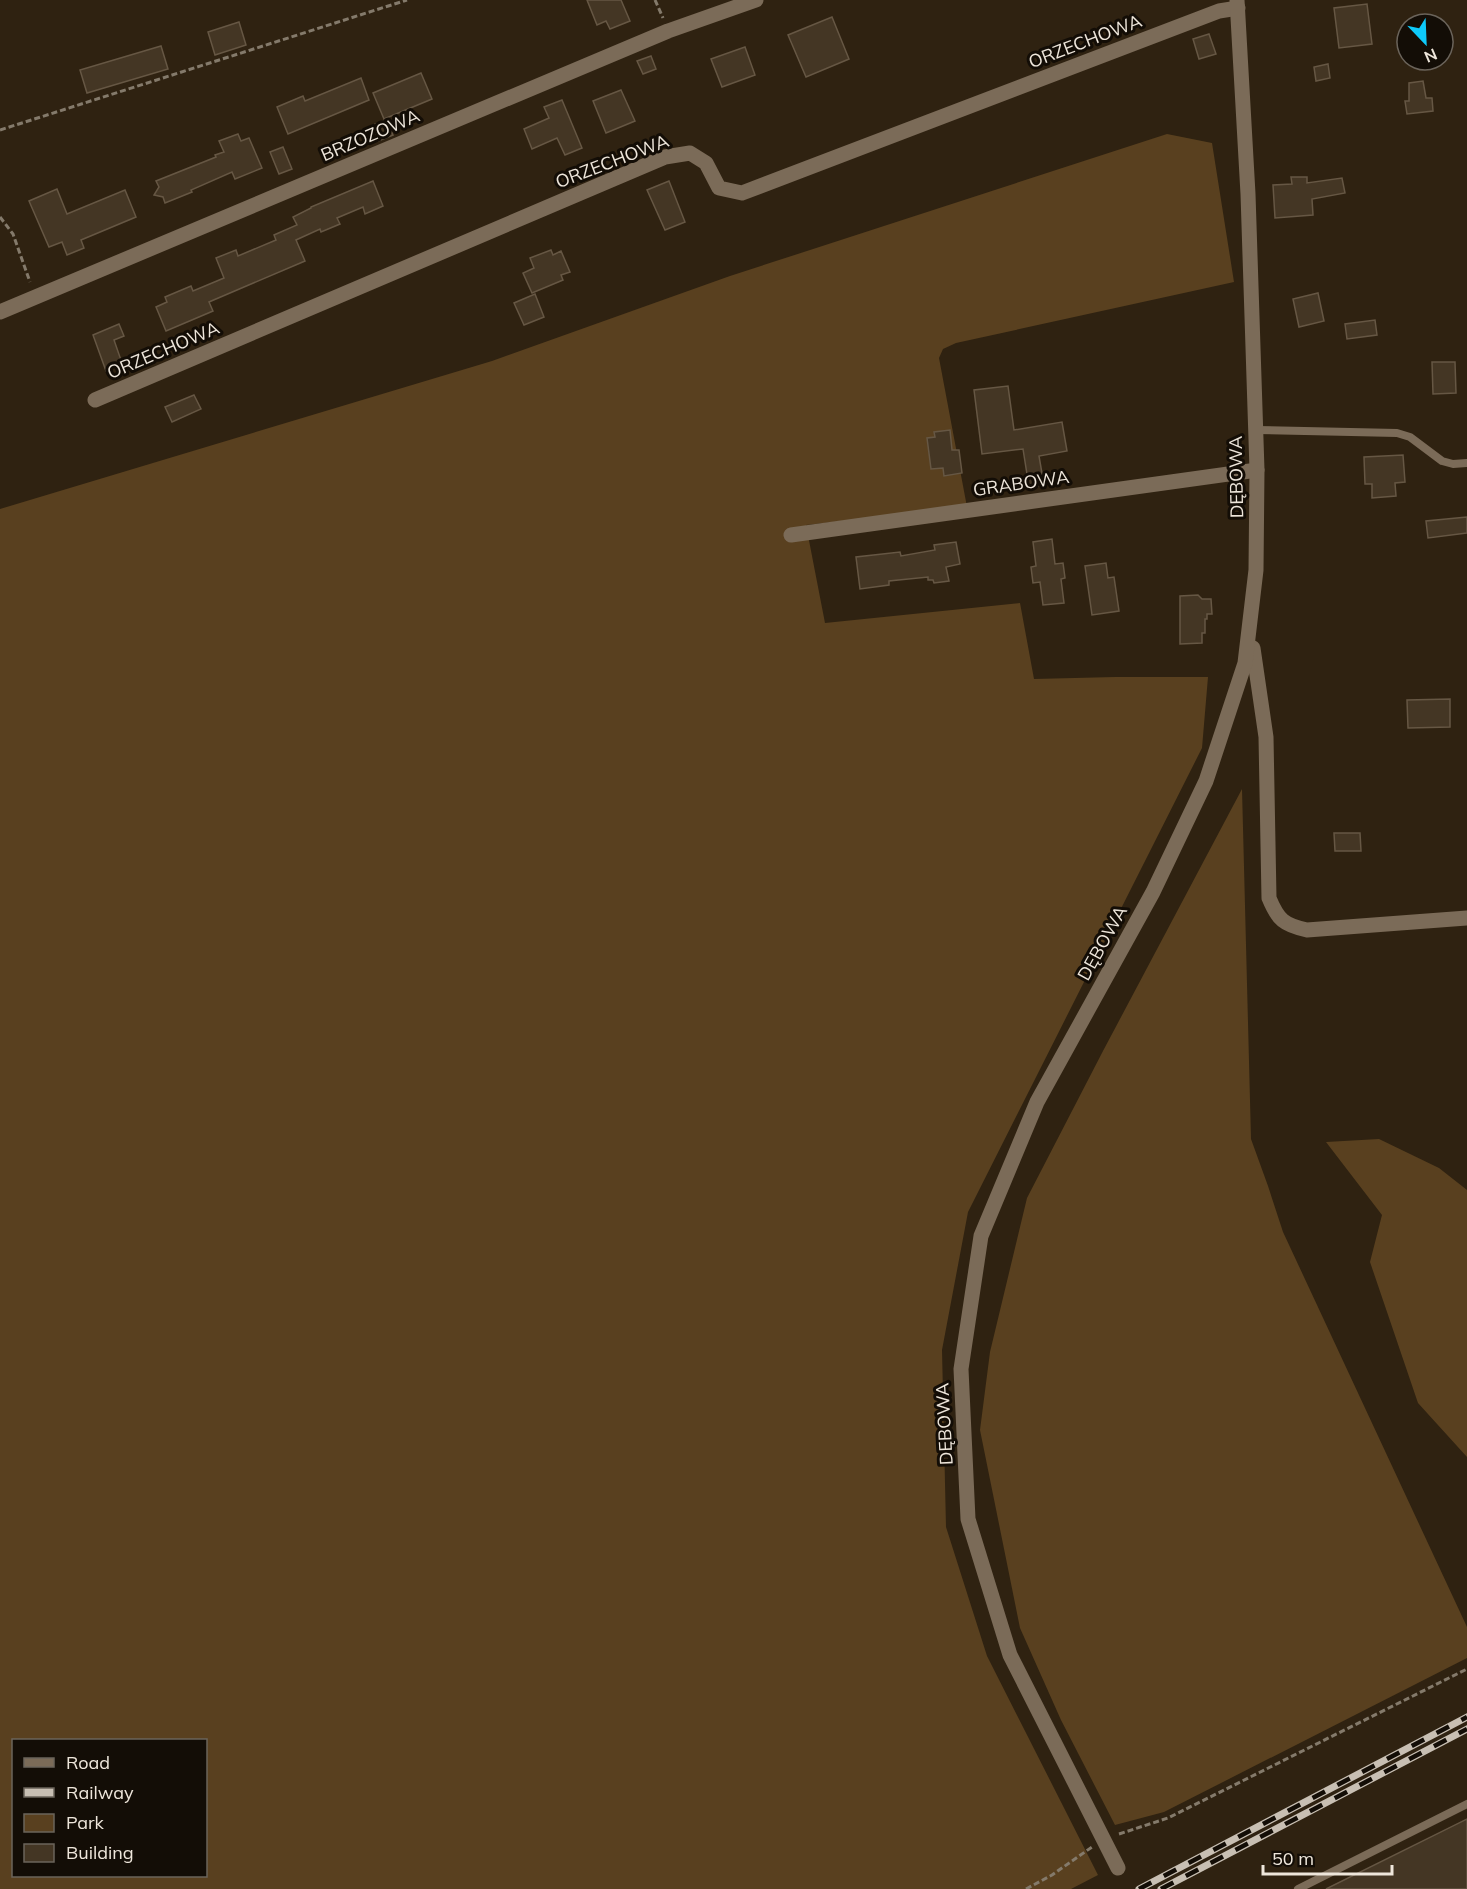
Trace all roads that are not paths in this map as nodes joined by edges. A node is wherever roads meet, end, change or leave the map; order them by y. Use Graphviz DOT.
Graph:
graph roads {
  1 [pos="756,0"];
  2 [pos="1238,4"];
  3 [pos="0,312"];
  4 [pos="95,400"];
  5 [pos="1255,430"];
  6 [pos="1467,463"];
  7 [pos="1257,470"];
  8 [pos="791,535"];
  9 [pos="1250,627"];
  10 [pos="1467,918"];
  11 [pos="1467,1804"];
  12 [pos="1118,1868"];
  13 [pos="1298,1889"];
  1 -- 3 [label="street, BRZOZOWA"];
  2 -- 4 [label="street, ORZECHOWA"];
  2 -- 5 [label="street, DĘBOWA"];
  5 -- 6 [label="lane"];
  5 -- 7 [label="street, DĘBOWA"];
  7 -- 8 [label="street, GRABOWA"];
  7 -- 9 [label="street, DĘBOWA"];
  9 -- 10 [label="street"];
  9 -- 12 [label="street, DĘBOWA"];
  11 -- 13 [label="lane"];
}
